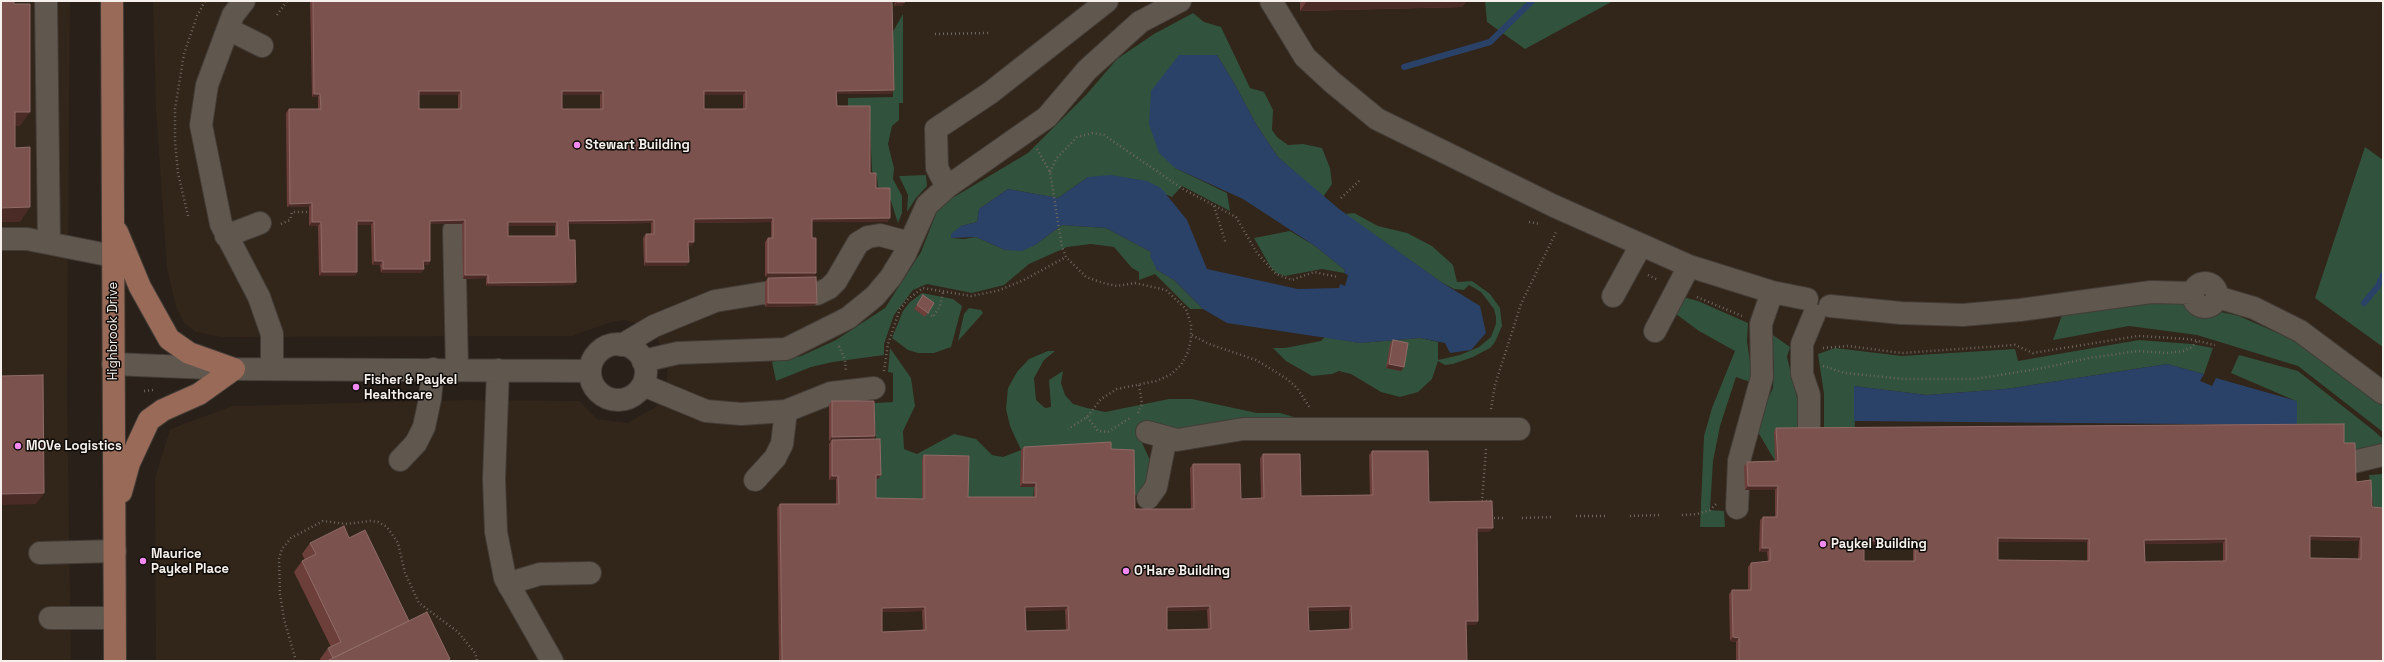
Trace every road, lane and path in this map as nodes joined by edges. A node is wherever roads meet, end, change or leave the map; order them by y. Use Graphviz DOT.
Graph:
graph roads {
  1 [pos="46,1"];
  2 [pos="112,1"];
  3 [pos="244,1"];
  4 [pos="288,1"];
  5 [pos="1107,1"];
  6 [pos="1180,1"];
  7 [pos="1271,1"];
  8 [pos="277,15"];
  9 [pos="228,30"];
  10 [pos="989,33"];
  11 [pos="935,34"];
  12 [pos="262,46"];
  13 [pos="1042,155"];
  14 [pos="1050,172"];
  15 [pos="1361,179"];
  16 [pos="948,187"];
  17 [pos="1341,198"];
  18 [pos="1214,206"];
  19 [pos="112,222"];
  20 [pos="260,223"];
  21 [pos="1559,226"];
  22 [pos="454,230"];
  23 [pos="226,236"];
  24 [pos="1,239"];
  25 [pos="49,243"];
  26 [pos="910,243"];
  27 [pos="1226,244"];
  28 [pos="1641,245"];
  29 [pos="113,256"];
  30 [pos="1066,257"];
  31 [pos="1689,266"];
  32 [pos="1642,272"];
  33 [pos="1338,277"];
  34 [pos="1662,282"];
  35 [pos="943,292"];
  36 [pos="1772,292"];
  37 [pos="1613,296"];
  38 [pos="1694,296"];
  39 [pos="1817,307"];
  40 [pos="928,314"];
  41 [pos="1748,319"];
  42 [pos="1655,331"];
  43 [pos="1191,335"];
  44 [pos="836,340"];
  45 [pos="2197,341"];
  46 [pos="622,345"];
  47 [pos="2215,345"];
  48 [pos="1821,348"];
  49 [pos="643,361"];
  50 [pos="113,364"];
  51 [pos="1823,366"];
  52 [pos="272,368"];
  53 [pos="234,369"];
  54 [pos="433,369"];
  55 [pos="457,369"];
  56 [pos="498,370"];
  57 [pos="590,371"];
  58 [pos="846,374"];
  59 [pos="879,380"];
  60 [pos="1139,385"];
  61 [pos="643,386"];
  62 [pos="153,390"];
  63 [pos="144,391"];
  64 [pos="2383,393"];
  65 [pos="786,411"];
  66 [pos="1087,417"];
  67 [pos="1068,429"];
  68 [pos="1317,429"];
  69 [pos="1488,429"];
  70 [pos="1519,429"];
  71 [pos="1809,431"];
  72 [pos="2383,455"];
  73 [pos="400,460"];
  74 [pos="2353,462"];
  75 [pos="755,480"];
  76 [pos="1148,498"];
  77 [pos="1490,507"];
  78 [pos="1737,508"];
  79 [pos="1710,510"];
  80 [pos="114,512"];
  81 [pos="1490,513"];
  82 [pos="1659,515"];
  83 [pos="1682,515"];
  84 [pos="1576,516"];
  85 [pos="1607,516"];
  86 [pos="1630,516"];
  87 [pos="1553,517"];
  88 [pos="1503,518"];
  89 [pos="1522,518"];
  90 [pos="115,551"];
  91 [pos="40,553"];
  92 [pos="590,573"];
  93 [pos="510,586"];
  94 [pos="50,618"];
  95 [pos="114,618"];
  96 [pos="115,661"];
  97 [pos="296,661"];
  98 [pos="477,661"];
  99 [pos="552,661"];
  1 -- 25 [label="street"];
  2 -- 19 [label="main road, Highbrook Drive"];
  3 -- 9 [label="street"];
  4 -- 8 [label="path"];
  5 -- 16 [label="street"];
  6 -- 16 [label="street"];
  7 -- 28 [label="street"];
  9 -- 12 [label="street"];
  9 -- 23 [label="street"];
  10 -- 11 [label="path"];
  13 -- 14 [label="path"];
  14 -- 18 [label="path"];
  14 -- 30 [label="path"];
  15 -- 17 [label="path"];
  16 -- 26 [label="street"];
  18 -- 27 [label="path"];
  18 -- 33 [label="path"];
  19 -- 29 [label="main road, Highbrook Drive"];
  19 -- 53 [label="main road"];
  20 -- 23 [label="street"];
  21 -- 69 [label="path"];
  22 -- 55 [label="street"];
  23 -- 52 [label="street"];
  24 -- 25 [label="street"];
  25 -- 29 [label="street"];
  26 -- 46 [label="street"];
  26 -- 49 [label="street"];
  28 -- 31 [label="street"];
  28 -- 37 [label="street"];
  29 -- 50 [label="main road, Highbrook Drive"];
  30 -- 35 [label="path"];
  30 -- 43 [label="path"];
  31 -- 36 [label="street"];
  31 -- 42 [label="street"];
  32 -- 34 [label="path"];
  35 -- 40 [label="path"];
  35 -- 59 [label="path"];
  36 -- 39 [label="street"];
  36 -- 78 [label="street"];
  38 -- 41 [label="path"];
  39 -- 64 [label="street"];
  39 -- 71 [label="street"];
  43 -- 60 [label="path"];
  43 -- 68 [label="path"];
  44 -- 58 [label="path"];
  45 -- 47 [label="path"];
  45 -- 48 [label="path"];
  45 -- 51 [label="path"];
  46 -- 49 [label="street"];
  46 -- 57 [label="street"];
  49 -- 61 [label="street"];
  50 -- 53 [label="street"];
  50 -- 80 [label="main road, Highbrook Drive"];
  52 -- 53 [label="street"];
  52 -- 54 [label="street"];
  53 -- 80 [label="main road"];
  54 -- 55 [label="street"];
  54 -- 73 [label="street"];
  55 -- 56 [label="street"];
  56 -- 57 [label="street"];
  56 -- 93 [label="street"];
  57 -- 61 [label="street"];
  59 -- 65 [label="street"];
  60 -- 66 [label="path"];
  60 -- 66 [label="path"];
  61 -- 65 [label="street"];
  62 -- 63 [label="path"];
  65 -- 75 [label="street"];
  66 -- 67 [label="path"];
  68 -- 69 [label="street"];
  68 -- 76 [label="street"];
  69 -- 70 [label="street"];
  69 -- 77 [label="path"];
  72 -- 74 [label="street"];
  79 -- 83 [label="path"];
  80 -- 90 [label="main road, Highbrook Drive"];
  81 -- 88 [label="path"];
  82 -- 86 [label="path"];
  84 -- 85 [label="path"];
  87 -- 89 [label="path"];
  90 -- 91 [label="street"];
  90 -- 95 [label="main road, Highbrook Drive"];
  92 -- 93 [label="street"];
  93 -- 99 [label="street"];
  94 -- 95 [label="street"];
  95 -- 96 [label="main road, Highbrook Drive"];
  97 -- 98 [label="path"];
}
